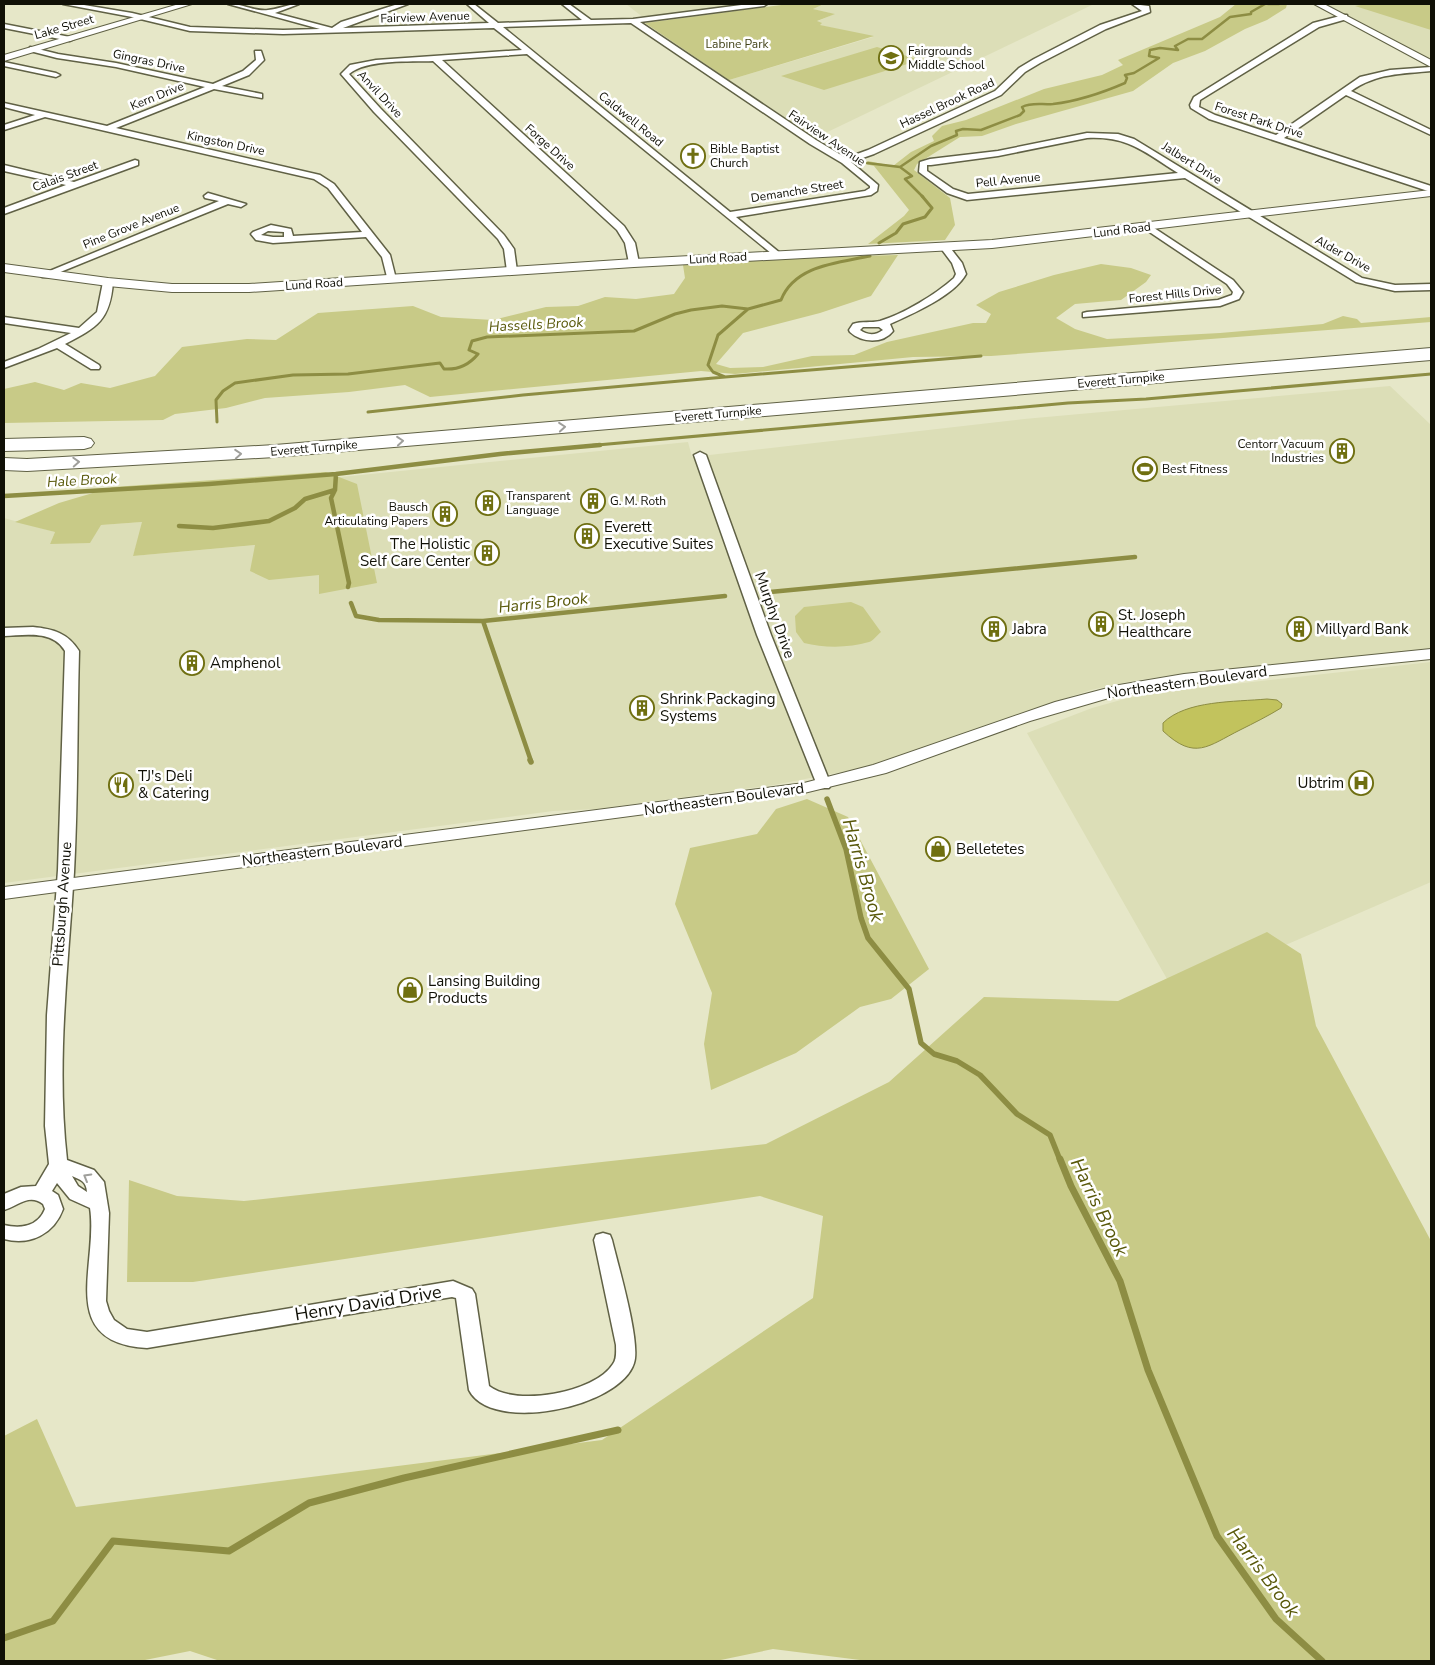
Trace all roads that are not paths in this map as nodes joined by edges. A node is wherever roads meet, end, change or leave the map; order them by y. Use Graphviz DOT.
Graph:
graph roads {
  1 [pos="68,4"];
  2 [pos="188,4"];
  3 [pos="232,4"];
  4 [pos="296,4"];
  5 [pos="404,4"];
  6 [pos="470,4"];
  7 [pos="565,4"];
  8 [pos="764,4"];
  9 [pos="1135,4"];
  10 [pos="1318,4"];
  11 [pos="267,12"];
  12 [pos="1344,17"];
  13 [pos="142,18"];
  14 [pos="633,20"];
  15 [pos="589,22"];
  16 [pos="495,26"];
  17 [pos="4,27"];
  18 [pos="332,31"];
  19 [pos="70,39"];
  20 [pos="33,49"];
  21 [pos="528,52"];
  22 [pos="258,53"];
  23 [pos="4,58"];
  24 [pos="436,59"];
  25 [pos="4,64"];
  26 [pos="1431,64"];
  27 [pos="1431,68"];
  28 [pos="56,75"];
  29 [pos="213,86"];
  30 [pos="1344,91"];
  31 [pos="259,96"];
  32 [pos="4,105"];
  33 [pos="42,115"];
  34 [pos="4,128"];
  35 [pos="106,129"];
  36 [pos="1431,133"];
  37 [pos="1118,136"];
  38 [pos="1278,138"];
  39 [pos="845,161"];
  40 [pos="135,163"];
  41 [pos="4,168"];
  42 [pos="1186,175"];
  43 [pos="75,185"];
  44 [pos="1431,189"];
  45 [pos="868,193"];
  46 [pos="1431,193"];
  47 [pos="208,196"];
  48 [pos="227,201"];
  49 [pos="241,204"];
  50 [pos="4,211"];
  51 [pos="1251,214"];
  52 [pos="729,215"];
  53 [pos="1148,227"];
  54 [pos="368,234"];
  55 [pos="289,239"];
  56 [pos="945,247"];
  57 [pos="776,254"];
  58 [pos="634,262"];
  59 [pos="4,268"];
  60 [pos="512,271"];
  61 [pos="45,275"];
  62 [pos="391,279"];
  63 [pos="108,282"];
  64 [pos="1431,287"];
  65 [pos="1087,315"];
  66 [pos="4,320"];
  67 [pos="880,324"];
  68 [pos="79,331"];
  69 [pos="1429,342"];
  70 [pos="58,344"];
  71 [pos="4,365"];
  72 [pos="95,366"];
  73 [pos="4,438"];
  74 [pos="124,442"];
  75 [pos="4,446"];
  76 [pos="700,456"];
  77 [pos="4,465"];
  78 [pos="4,632"];
  79 [pos="1431,654"];
  80 [pos="824,784"];
  81 [pos="64,885"];
  82 [pos="4,893"];
  83 [pos="58,1164"];
  84 [pos="41,1194"];
  85 [pos="4,1203"];
  86 [pos="4,1232"];
  87 [pos="603,1240"];
  1 -- 13 [label="street, Fairview Avenue"];
  2 -- 13 [label="street, Lake Street"];
  3 -- 11 [label="street"];
  4 -- 11 [label="street"];
  5 -- 18 [label="street"];
  6 -- 16 [label="street, Caldwell Road"];
  7 -- 15 [label="street"];
  8 -- 14 [label="street"];
  9 -- 39 [label="street, Hassel Brook Road"];
  10 -- 12 [label="street"];
  11 -- 18 [label="street"];
  12 -- 26 [label="street"];
  12 -- 38 [label="street, Forest Park Drive"];
  13 -- 18 [label="street, Fairview Avenue"];
  13 -- 19 [label="street, Lake Street"];
  14 -- 15 [label="street, Fairview Avenue"];
  14 -- 39 [label="street, Fairview Avenue"];
  15 -- 16 [label="street, Fairview Avenue"];
  16 -- 18 [label="street, Fairview Avenue"];
  16 -- 21 [label="street, Caldwell Road"];
  17 -- 19 [label="street"];
  19 -- 20 [label="street, Lake Street"];
  20 -- 23 [label="street, Lake Street"];
  20 -- 29 [label="street, Gingras Drive"];
  21 -- 24 [label="street, Anvil Drive"];
  21 -- 52 [label="street, Caldwell Road"];
  22 -- 29 [label="street, Kern Drive"];
  24 -- 58 [label="street, Forge Drive"];
  24 -- 60 [label="street, Anvil Drive"];
  25 -- 28 [label="street"];
  27 -- 30 [label="street"];
  29 -- 31 [label="street, Gingras Drive"];
  29 -- 35 [label="street, Kern Drive"];
  30 -- 36 [label="street"];
  30 -- 38 [label="street"];
  32 -- 33 [label="street, Kingston Drive"];
  33 -- 34 [label="street"];
  33 -- 35 [label="street, Kingston Drive"];
  35 -- 54 [label="street, Kingston Drive"];
  37 -- 42 [label="street, Jalbert Drive"];
  37 -- 42 [label="street, Pell Avenue"];
  38 -- 44 [label="street, Forest Park Drive"];
  39 -- 45 [label="street, Fairview Avenue"];
  40 -- 43 [label="street, Calais Street"];
  41 -- 43 [label="street"];
  42 -- 51 [label="street, Jalbert Drive"];
  43 -- 50 [label="street, Calais Street"];
  45 -- 52 [label="street, Demanche Street"];
  46 -- 51 [label="street, Lund Road"];
  47 -- 48 [label="street"];
  48 -- 49 [label="street"];
  48 -- 61 [label="street, Pine Grove Avenue"];
  51 -- 53 [label="street, Lund Road"];
  51 -- 64 [label="street, Alder Drive"];
  52 -- 57 [label="street, Caldwell Road"];
  53 -- 56 [label="street, Lund Road"];
  53 -- 65 [label="street, Forest Hills Drive"];
  54 -- 55 [label="street"];
  54 -- 62 [label="street, Kingston Drive"];
  56 -- 57 [label="street, Lund Road"];
  56 -- 67 [label="street"];
  57 -- 58 [label="street, Lund Road"];
  58 -- 60 [label="street, Lund Road"];
  59 -- 61 [label="street, Lund Road"];
  60 -- 62 [label="street, Lund Road"];
  61 -- 63 [label="street, Lund Road"];
  62 -- 63 [label="street, Lund Road"];
  63 -- 68 [label="street"];
  66 -- 68 [label="street"];
  68 -- 70 [label="street"];
  69 -- 74 [label="highway, Everett Turnpike"];
  77 -- 69 [label="highway, Everett Turnpike, one-way"];
  70 -- 71 [label="street"];
  70 -- 72 [label="street"];
  73 -- 74 [label="highway"];
  74 -- 75 [label="highway, Everett Turnpike"];
  76 -- 80 [label="street, Murphy Drive"];
  78 -- 81 [label="street, Pittsburgh Avenue"];
  79 -- 80 [label="street, Northeastern Boulevard"];
  80 -- 81 [label="street, Northeastern Boulevard"];
  81 -- 82 [label="street, Northeastern Boulevard"];
  81 -- 83 [label="street, Pittsburgh Avenue"];
  83 -- 84 [label="street"];
  83 -- 87 [label="street, Henry David Drive"];
  84 -- 85 [label="street"];
  84 -- 86 [label="street"];
}
